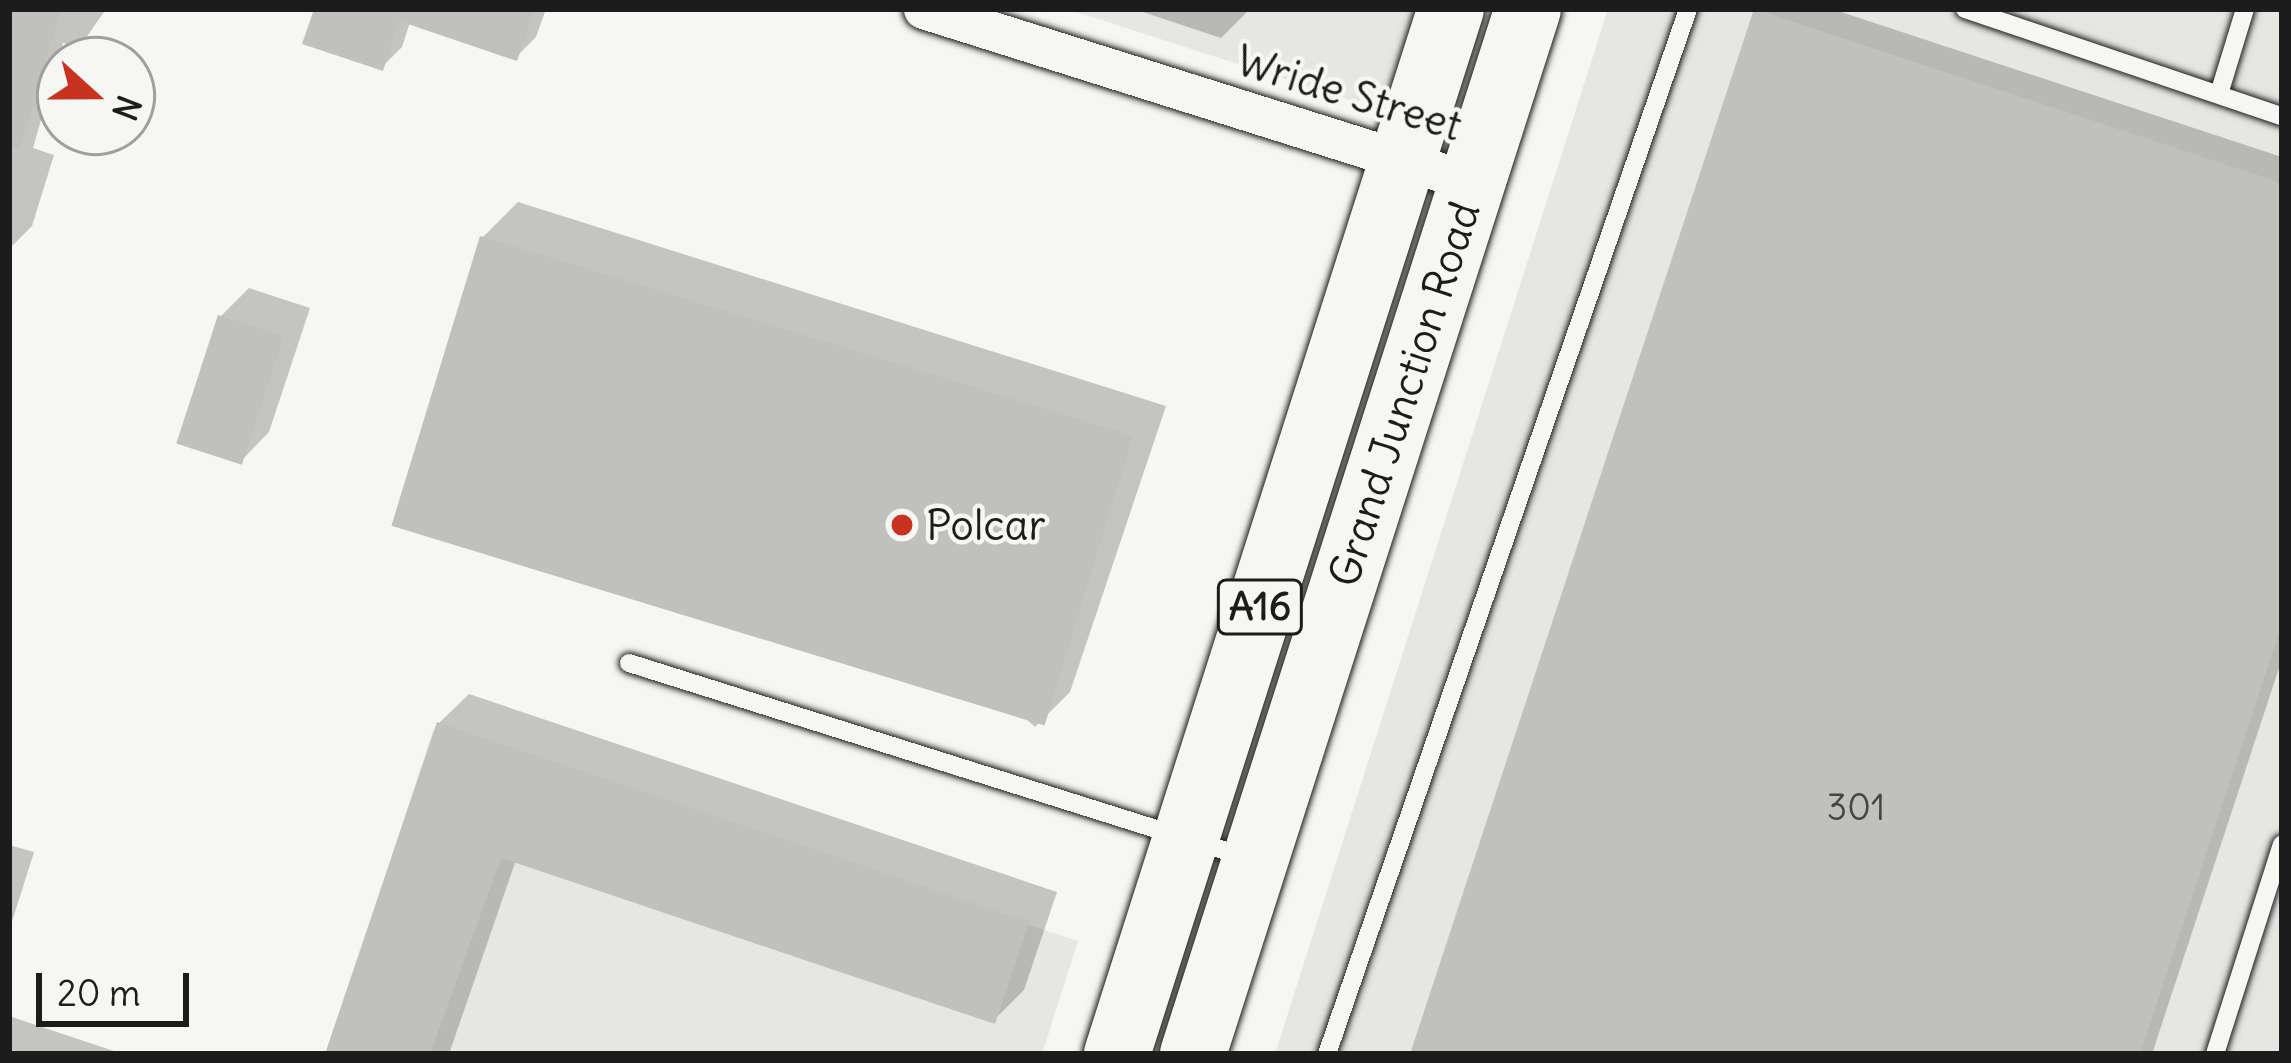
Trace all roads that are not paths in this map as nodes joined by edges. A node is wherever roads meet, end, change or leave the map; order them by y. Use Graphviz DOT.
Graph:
graph roads {
  1 [pos="923,9"];
  2 [pos="1451,9"];
  3 [pos="1528,9"];
  4 [pos="1688,9"];
  5 [pos="1966,9"];
  6 [pos="2245,9"];
  7 [pos="2219,94"];
  8 [pos="2282,116"];
  9 [pos="1402,161"];
  10 [pos="1472,182"];
  11 [pos="629,663"];
  12 [pos="1186,838"];
  13 [pos="2282,844"];
  14 [pos="1255,860"];
  15 [pos="1117,1054"];
  16 [pos="1193,1054"];
  17 [pos="1328,1054"];
  18 [pos="2215,1054"];
  1 -- 9 [label="street, Wride Street"];
  2 -- 9 [label="highway, Grand Junction Road / A16"];
  3 -- 10 [label="highway, Grand Junction Road / A16"];
  4 -- 17 [label="lane"];
  5 -- 7 [label="lane"];
  6 -- 7 [label="lane"];
  7 -- 8 [label="lane"];
  9 -- 10 [label="street, Wride Street"];
  9 -- 12 [label="highway, Grand Junction Road / A16"];
  10 -- 14 [label="highway, Grand Junction Road / A16"];
  11 -- 12 [label="lane"];
  12 -- 14 [label="lane"];
  12 -- 15 [label="highway, Grand Junction Road / A16"];
  13 -- 18 [label="lane"];
  14 -- 16 [label="highway, Grand Junction Road / A16"];
}
